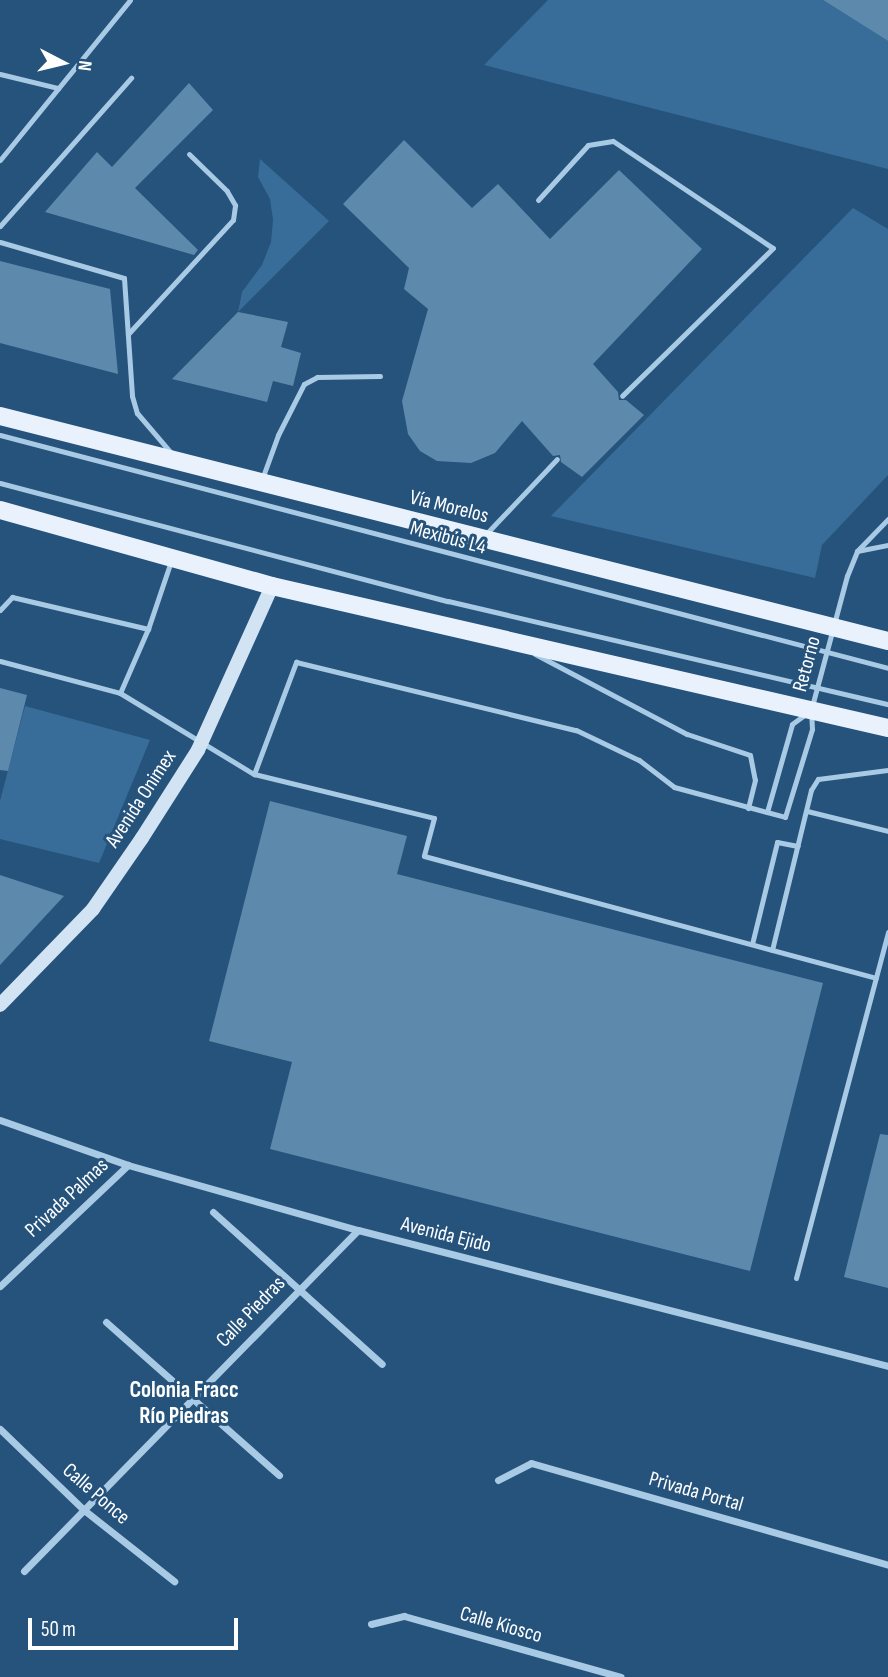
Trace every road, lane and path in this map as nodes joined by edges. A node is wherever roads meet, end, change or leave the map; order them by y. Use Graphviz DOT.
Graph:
graph roads {
  1 [pos="130,0"];
  2 [pos="0,74"];
  3 [pos="131,78"];
  4 [pos="58,88"];
  5 [pos="189,154"];
  6 [pos="0,160"];
  7 [pos="538,200"];
  8 [pos="0,226"];
  9 [pos="0,242"];
  10 [pos="128,334"];
  11 [pos="380,376"];
  12 [pos="622,396"];
  13 [pos="0,416"];
  14 [pos="0,435"];
  15 [pos="557,459"];
  16 [pos="180,463"];
  17 [pos="0,483"];
  18 [pos="261,483"];
  19 [pos="0,510"];
  20 [pos="888,519"];
  21 [pos="482,539"];
  22 [pos="888,545"];
  23 [pos="857,551"];
  24 [pos="172,558"];
  25 [pos="272,586"];
  26 [pos="0,610"];
  27 [pos="834,626"];
  28 [pos="148,629"];
  29 [pos="888,640"];
  30 [pos="514,642"];
  31 [pos="826,653"];
  32 [pos="0,661"];
  33 [pos="888,668"];
  34 [pos="816,688"];
  35 [pos="120,693"];
  36 [pos="888,704"];
  37 [pos="811,710"];
  38 [pos="888,728"];
  39 [pos="203,740"];
  40 [pos="888,770"];
  41 [pos="254,774"];
  42 [pos="748,808"];
  43 [pos="807,811"];
  44 [pos="767,812"];
  45 [pos="888,831"];
  46 [pos="798,846"];
  47 [pos="888,932"];
  48 [pos="752,944"];
  49 [pos="772,950"];
  50 [pos="876,978"];
  51 [pos="0,1005"];
  52 [pos="0,1120"];
  53 [pos="128,1165"];
  54 [pos="213,1212"];
  55 [pos="358,1230"];
  56 [pos="796,1278"];
  57 [pos="0,1286"];
  58 [pos="298,1289"];
  59 [pos="107,1322"];
  60 [pos="886,1363"];
  61 [pos="382,1364"];
  62 [pos="191,1399"];
  63 [pos="0,1429"];
  64 [pos="279,1475"];
  65 [pos="498,1480"];
  66 [pos="84,1510"];
  67 [pos="888,1565"];
  68 [pos="24,1572"];
  69 [pos="174,1581"];
  70 [pos="371,1624"];
  71 [pos="621,1677"];
  1 -- 4 [label="lane"];
  2 -- 4 [label="lane"];
  3 -- 8 [label="lane"];
  4 -- 6 [label="lane"];
  5 -- 10 [label="lane"];
  7 -- 12 [label="lane"];
  9 -- 10 [label="lane"];
  10 -- 16 [label="lane"];
  11 -- 18 [label="lane"];
  13 -- 16 [label="main road, Vía Morelos"];
  14 -- 31 [label="lane, Mexibús L4"];
  15 -- 21 [label="lane"];
  16 -- 18 [label="main road, Vía Morelos"];
  17 -- 34 [label="lane"];
  18 -- 21 [label="main road, Vía Morelos"];
  19 -- 24 [label="main road"];
  20 -- 23 [label="lane"];
  21 -- 27 [label="main road, Vía Morelos"];
  22 -- 23 [label="lane"];
  23 -- 27 [label="lane, Retorno"];
  24 -- 25 [label="main road"];
  24 -- 28 [label="lane"];
  25 -- 30 [label="main road"];
  25 -- 39 [label="street, Avenida Onimex"];
  26 -- 28 [label="lane"];
  27 -- 29 [label="main road, Vía Morelos"];
  27 -- 31 [label="lane, Retorno"];
  28 -- 35 [label="lane"];
  30 -- 37 [label="main road"];
  30 -- 42 [label="lane"];
  31 -- 33 [label="lane, Mexibús L4"];
  31 -- 34 [label="lane, Retorno"];
  32 -- 35 [label="lane"];
  34 -- 36 [label="lane"];
  34 -- 37 [label="lane, Retorno"];
  35 -- 39 [label="lane"];
  37 -- 38 [label="main road"];
  37 -- 44 [label="lane"];
  37 -- 44 [label="lane, Retorno"];
  39 -- 41 [label="lane"];
  39 -- 51 [label="street, Avenida Onimex"];
  40 -- 43 [label="lane"];
  41 -- 42 [label="lane"];
  41 -- 48 [label="lane"];
  42 -- 44 [label="lane"];
  43 -- 45 [label="lane"];
  43 -- 46 [label="lane"];
  46 -- 48 [label="lane"];
  46 -- 49 [label="lane"];
  47 -- 50 [label="lane"];
  48 -- 49 [label="lane"];
  49 -- 50 [label="lane"];
  50 -- 56 [label="lane"];
  52 -- 53 [label="street, Avenida Ejido"];
  53 -- 55 [label="street, Avenida Ejido"];
  53 -- 57 [label="street, Privada Palmas"];
  54 -- 58 [label="street"];
  55 -- 58 [label="street, Calle Piedras"];
  55 -- 60 [label="street, Avenida Ejido"];
  58 -- 61 [label="street"];
  58 -- 62 [label="street, Calle Piedras"];
  59 -- 62 [label="street"];
  62 -- 64 [label="street"];
  62 -- 66 [label="street, Calle Piedras"];
  63 -- 66 [label="street, Calle Ponce"];
  65 -- 67 [label="street, Privada Portal"];
  66 -- 68 [label="street, Calle Piedras"];
  66 -- 69 [label="street, Calle Ponce"];
  70 -- 71 [label="street, Calle Kiosco"];
}
